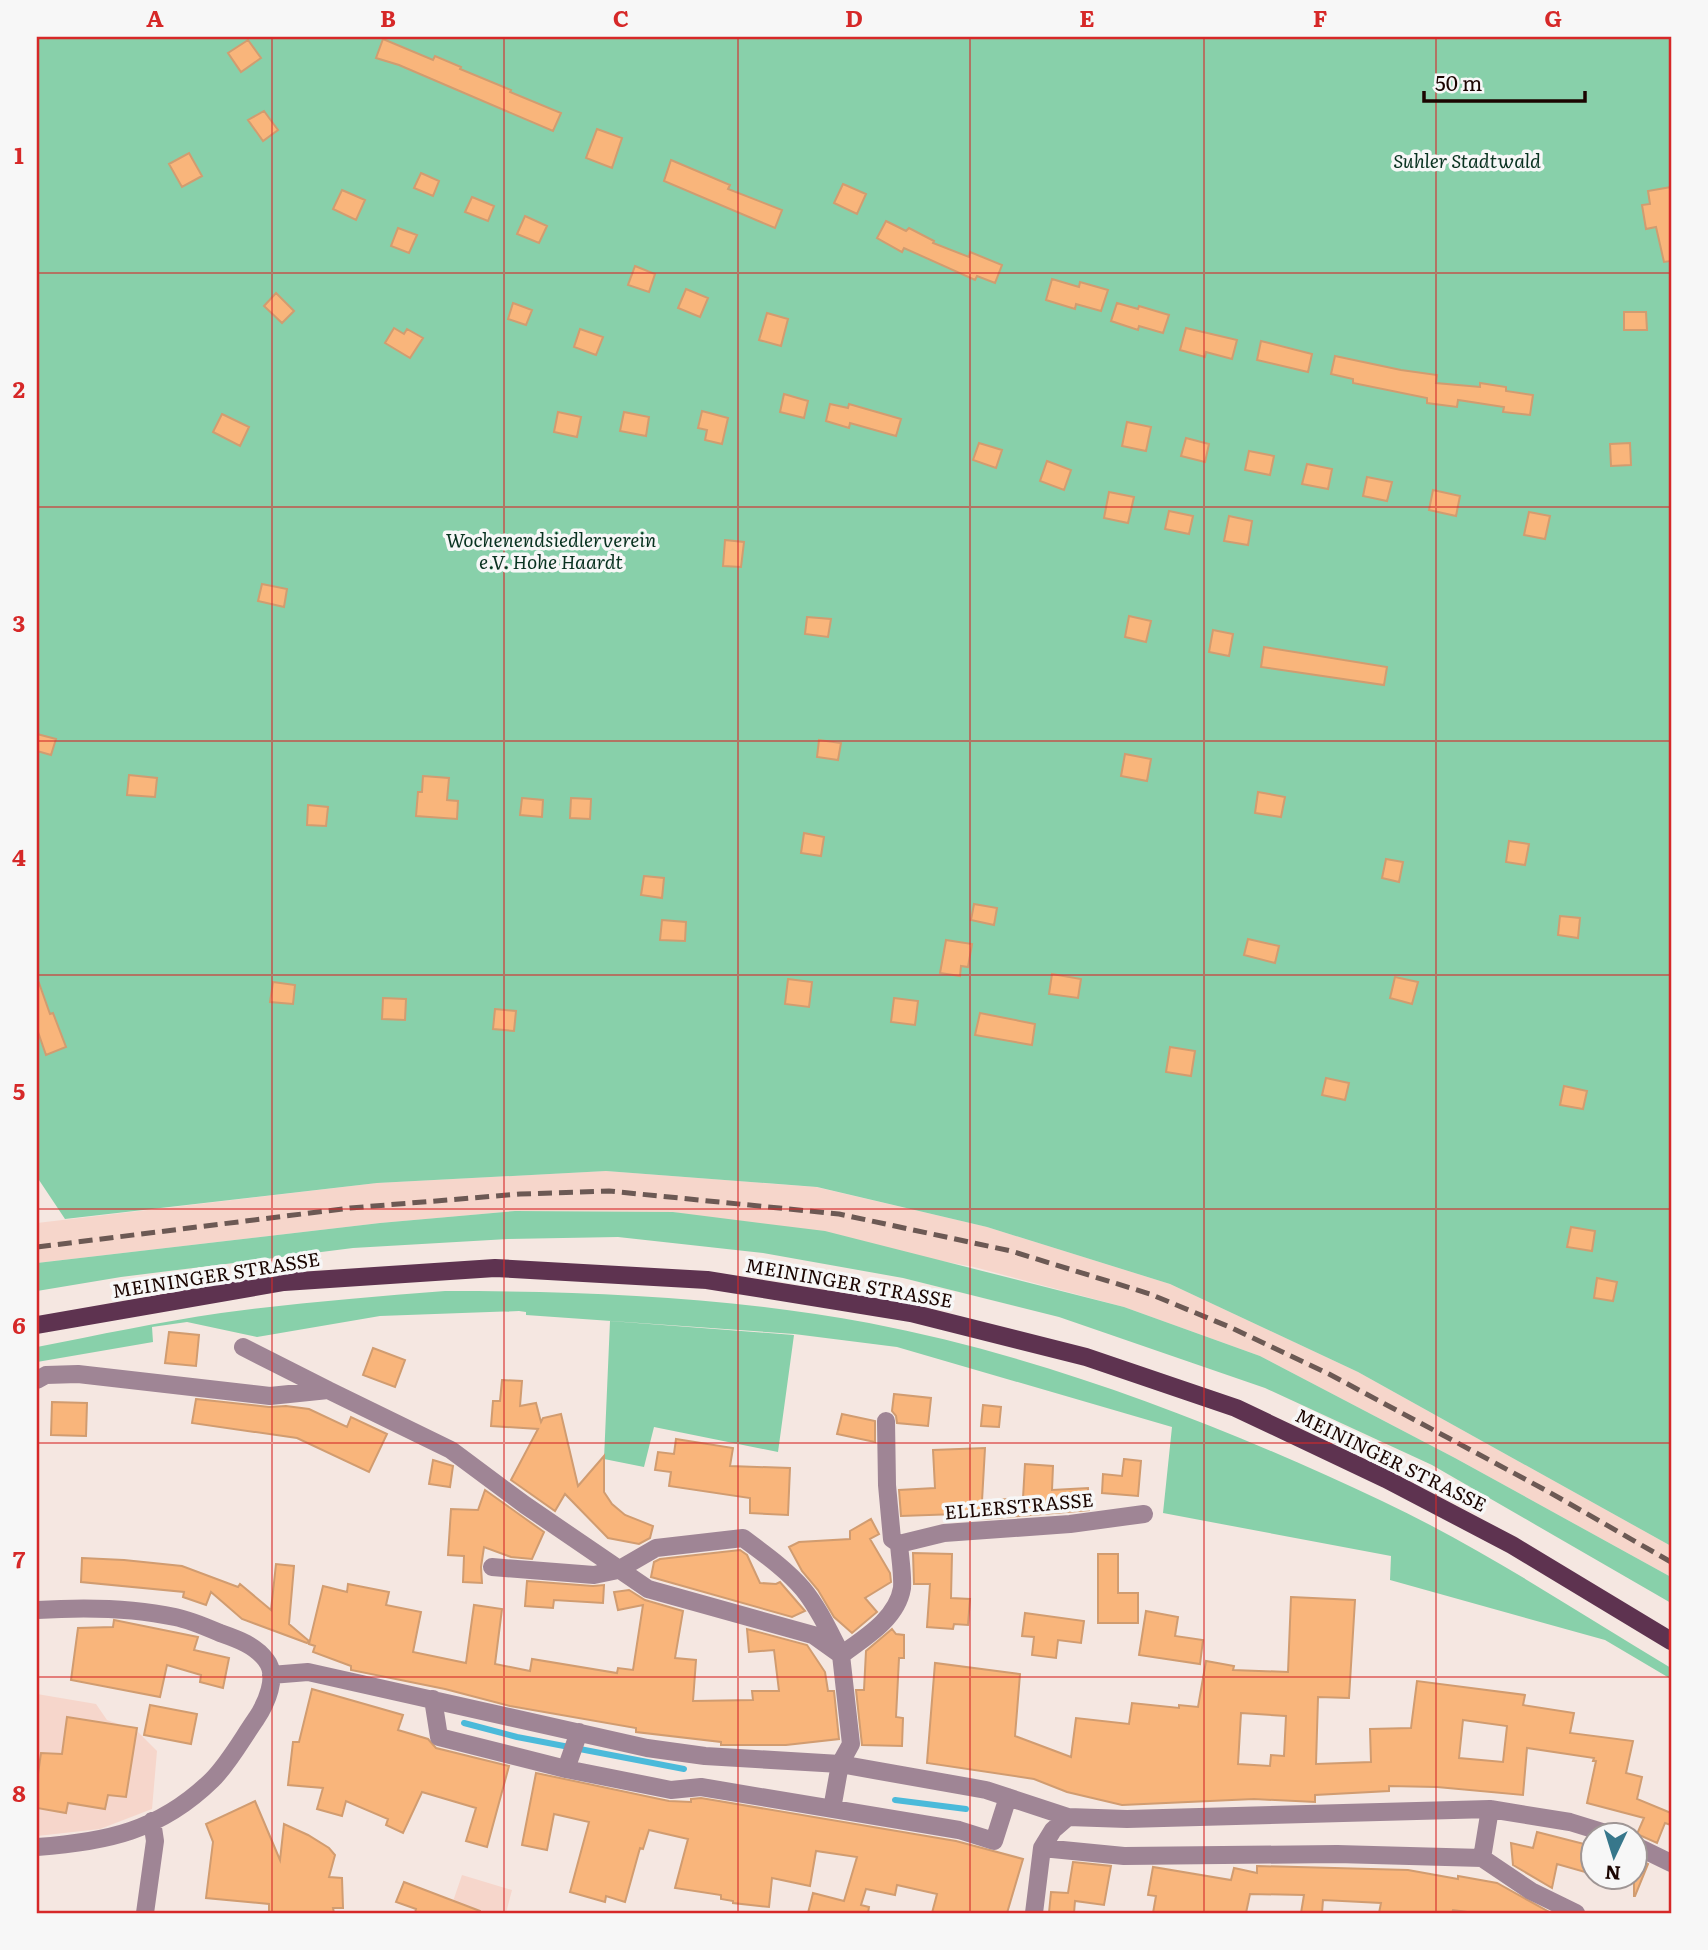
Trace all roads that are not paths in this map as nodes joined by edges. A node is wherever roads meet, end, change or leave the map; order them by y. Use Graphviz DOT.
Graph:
graph roads {
  1 [pos="37,1325"];
  2 [pos="243,1347"];
  3 [pos="37,1380"];
  4 [pos="328,1390"];
  5 [pos="886,1420"];
  6 [pos="1144,1514"];
  7 [pos="899,1544"];
  8 [pos="492,1567"];
  9 [pos="618,1570"];
  10 [pos="37,1610"];
  11 [pos="1671,1641"];
  12 [pos="841,1655"];
  13 [pos="271,1675"];
  14 [pos="433,1699"];
  15 [pos="578,1735"];
  16 [pos="705,1756"];
  17 [pos="568,1763"];
  18 [pos="841,1764"];
  19 [pos="701,1787"];
  20 [pos="1008,1797"];
  21 [pos="832,1809"];
  22 [pos="1490,1809"];
  23 [pos="1068,1817"];
  24 [pos="152,1821"];
  25 [pos="1578,1825"];
  26 [pos="37,1847"];
  27 [pos="1042,1848"];
  28 [pos="1648,1852"];
  29 [pos="1482,1858"];
  30 [pos="1671,1863"];
  31 [pos="145,1913"];
  32 [pos="1034,1913"];
  33 [pos="1576,1913"];
  1 -- 11 [label="main road, MEININGER STRASSE"];
  2 -- 4 [label="street"];
  3 -- 4 [label="street"];
  4 -- 9 [label="street"];
  5 -- 7 [label="street"];
  6 -- 7 [label="street, ELLERSTRASSE"];
  7 -- 12 [label="street"];
  8 -- 9 [label="street"];
  9 -- 12 [label="street"];
  9 -- 12 [label="street"];
  10 -- 13 [label="street"];
  12 -- 18 [label="street"];
  13 -- 14 [label="street"];
  13 -- 24 [label="street"];
  14 -- 15 [label="street"];
  14 -- 17 [label="street"];
  15 -- 16 [label="street"];
  15 -- 17 [label="street"];
  16 -- 18 [label="street"];
  16 -- 19 [label="street"];
  17 -- 19 [label="street"];
  18 -- 20 [label="street"];
  18 -- 21 [label="street"];
  19 -- 21 [label="street"];
  20 -- 21 [label="street"];
  20 -- 23 [label="street"];
  22 -- 23 [label="street"];
  22 -- 25 [label="street"];
  22 -- 29 [label="street"];
  23 -- 27 [label="street"];
  24 -- 26 [label="street"];
  24 -- 31 [label="street"];
  27 -- 29 [label="street"];
  27 -- 32 [label="street"];
  28 -- 30 [label="street"];
  29 -- 33 [label="street"];
}
